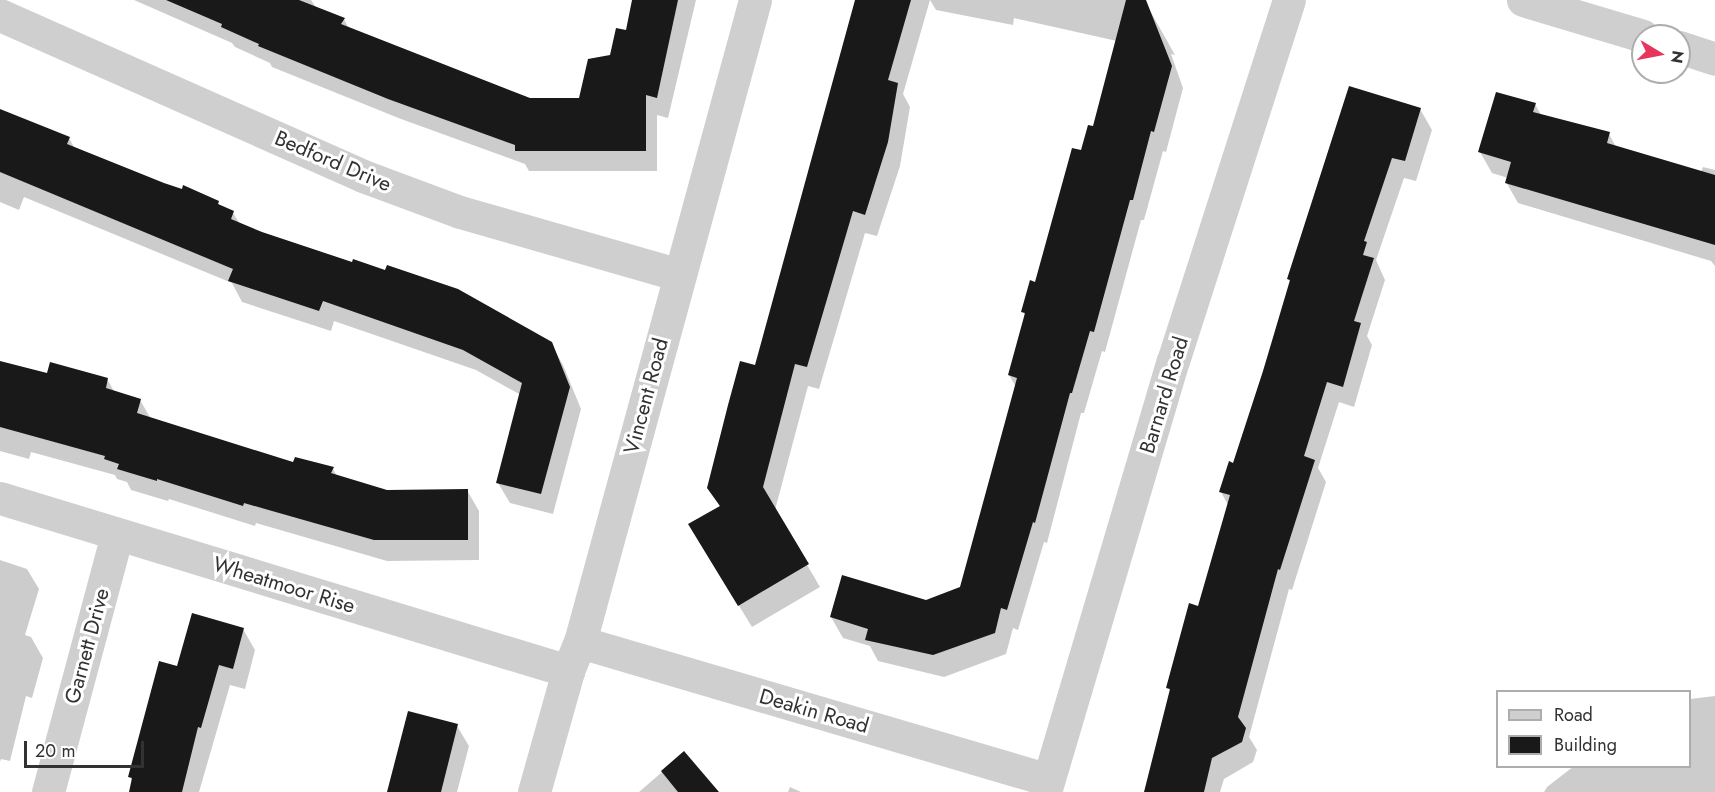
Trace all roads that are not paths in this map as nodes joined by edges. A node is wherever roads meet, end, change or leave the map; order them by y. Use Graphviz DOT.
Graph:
graph roads {
  1 [pos="755,0"];
  2 [pos="1289,0"];
  3 [pos="1523,0"];
  4 [pos="0,15"];
  5 [pos="1631,32"];
  6 [pos="1691,51"];
  7 [pos="1715,59"];
  8 [pos="679,275"];
  9 [pos="0,498"];
  10 [pos="117,535"];
  11 [pos="574,657"];
  12 [pos="1046,786"];
  13 [pos="48,792"];
  14 [pos="534,792"];
  1 -- 8 [label="street, Vincent Road"];
  2 -- 12 [label="street, Barnard Road"];
  3 -- 5 [label="street"];
  4 -- 8 [label="street, Bedford Drive"];
  6 -- 7 [label="street"];
  8 -- 11 [label="street, Vincent Road"];
  9 -- 10 [label="street, Wheatmoor Rise"];
  10 -- 11 [label="street, Wheatmoor Rise"];
  10 -- 13 [label="street, Garnett Drive"];
  11 -- 12 [label="street, Deakin Road"];
  11 -- 14 [label="street, Vincent Road"];
}
